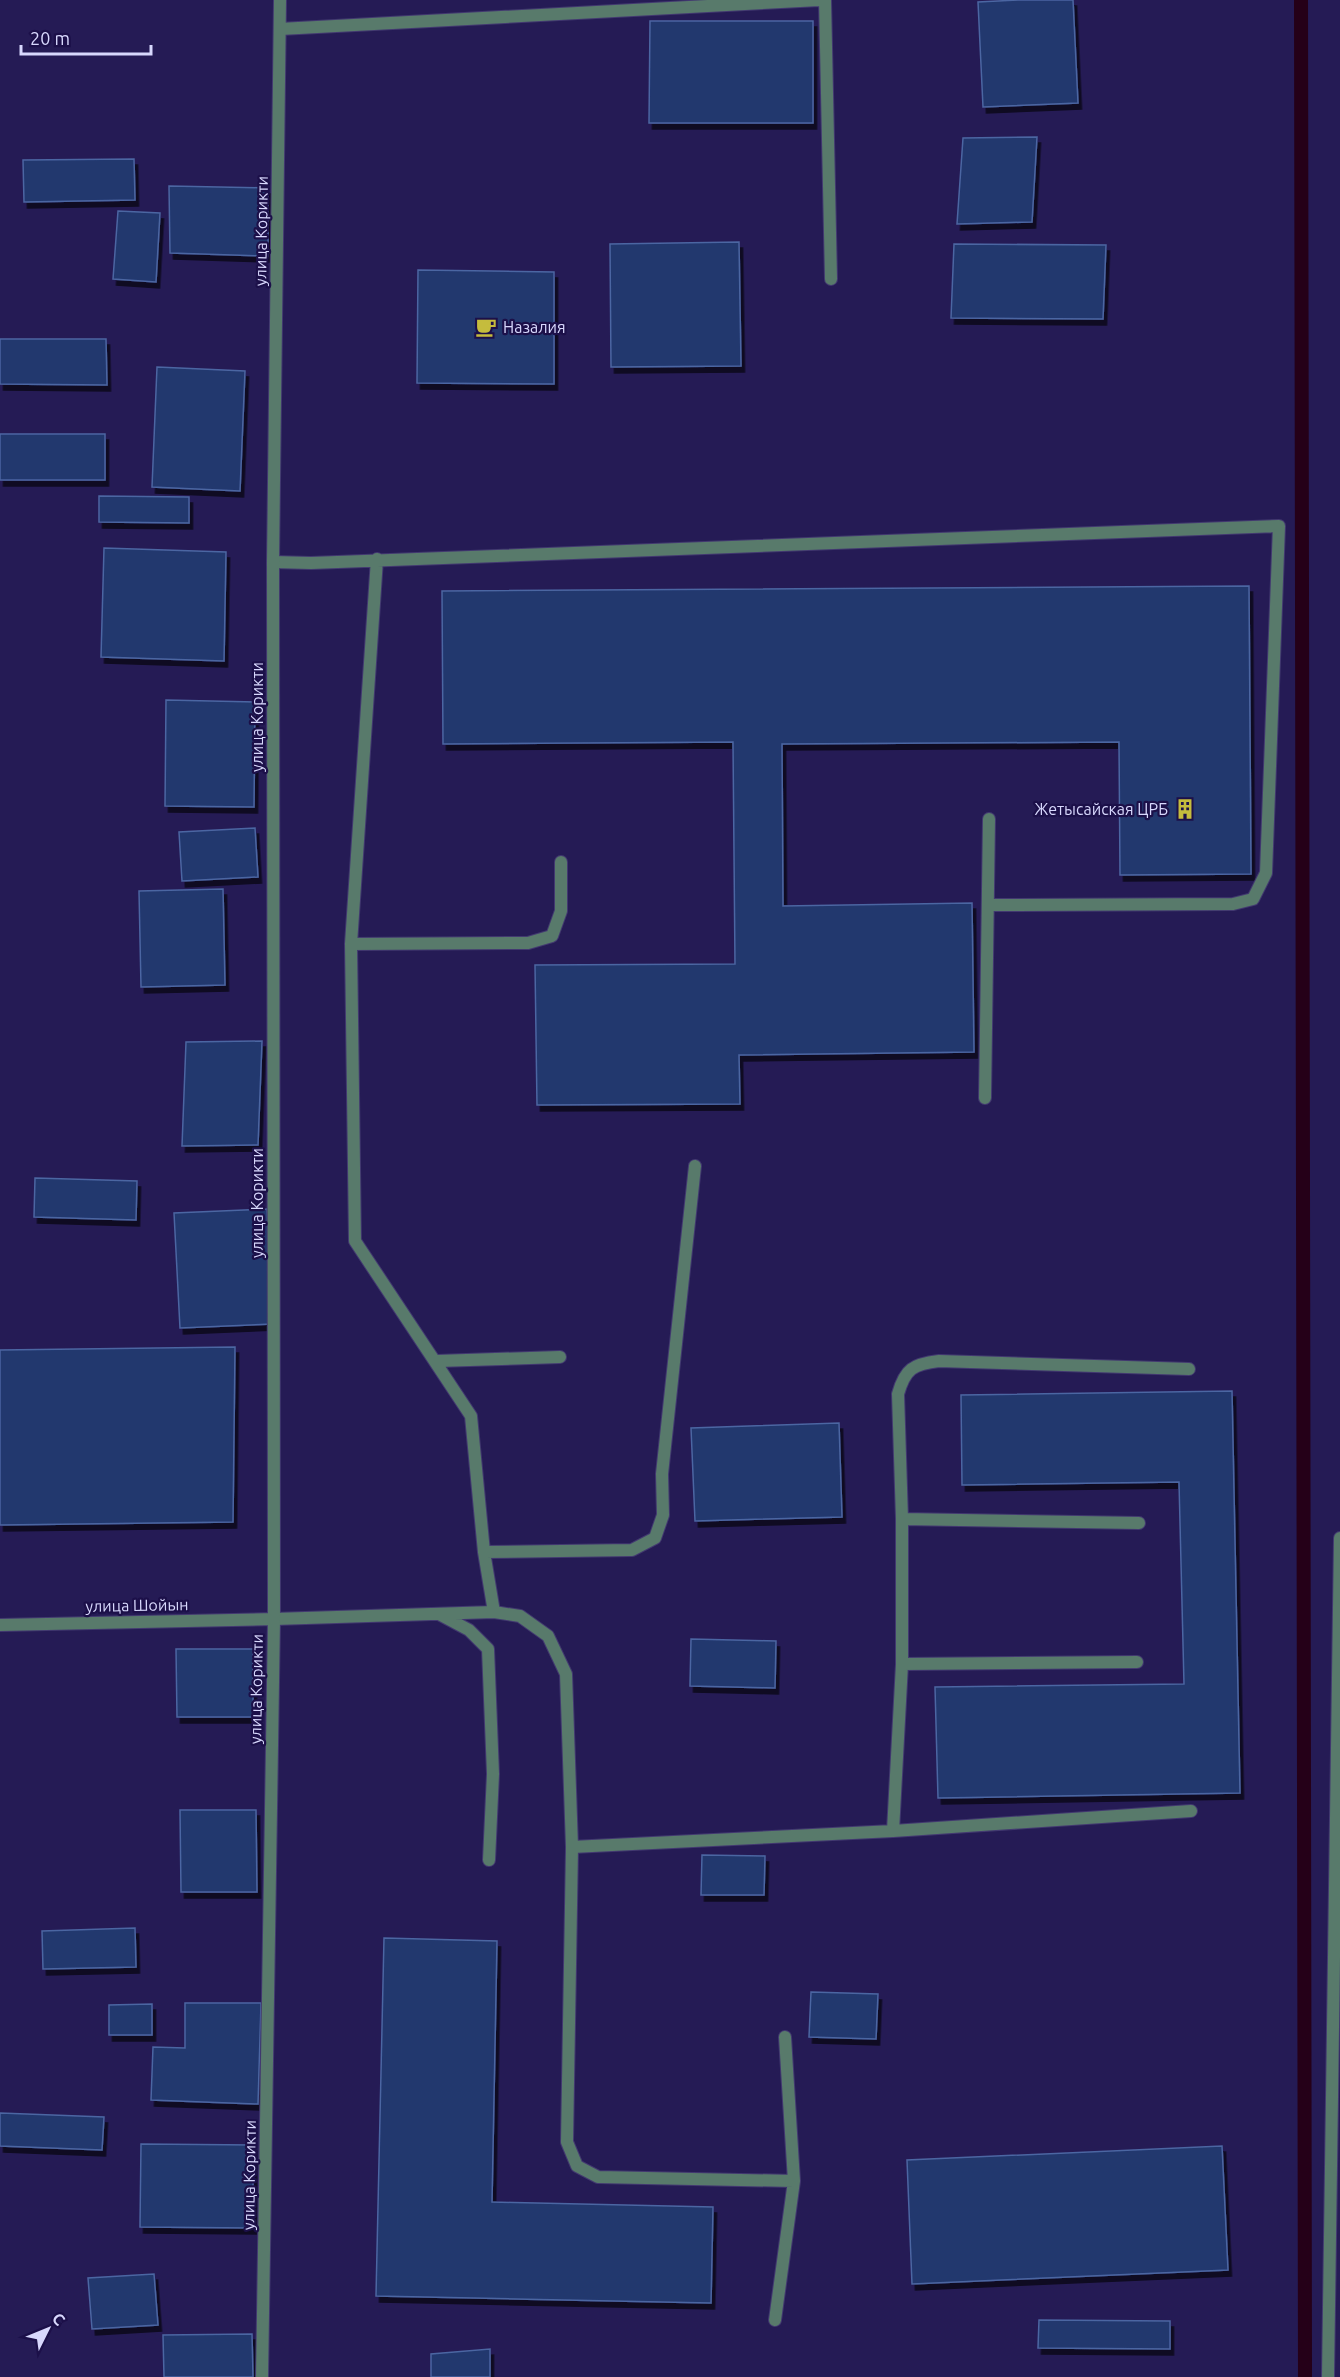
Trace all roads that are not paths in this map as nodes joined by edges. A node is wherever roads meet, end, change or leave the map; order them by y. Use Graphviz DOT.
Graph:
graph roads {
  1 [pos="280,0"];
  2 [pos="819,0"];
  3 [pos="825,0"];
  4 [pos="280,29"];
  5 [pos="831,279"];
  6 [pos="377,560"];
  7 [pos="273,562"];
  8 [pos="989,819"];
  9 [pos="561,862"];
  10 [pos="988,904"];
  11 [pos="351,944"];
  12 [pos="985,1098"];
  13 [pos="695,1166"];
  14 [pos="560,1357"];
  15 [pos="437,1361"];
  16 [pos="1189,1369"];
  17 [pos="902,1519"];
  18 [pos="1139,1523"];
  19 [pos="1340,1538"];
  20 [pos="484,1552"];
  21 [pos="494,1612"];
  22 [pos="438,1613"];
  23 [pos="274,1618"];
  24 [pos="0,1625"];
  25 [pos="1137,1662"];
  26 [pos="902,1664"];
  27 [pos="1191,1811"];
  28 [pos="893,1831"];
  29 [pos="572,1847"];
  30 [pos="489,1860"];
  31 [pos="785,2037"];
  32 [pos="794,2181"];
  33 [pos="775,2320"];
  34 [pos="262,2377"];
  35 [pos="1328,2377"];
  1 -- 4 [label="street, улица Корикти"];
  2 -- 4 [label="street"];
  3 -- 5 [label="street"];
  4 -- 7 [label="street, улица Корикти"];
  6 -- 7 [label="street"];
  6 -- 10 [label="street"];
  6 -- 11 [label="street"];
  7 -- 23 [label="street, улица Корикти"];
  8 -- 10 [label="street"];
  9 -- 11 [label="street"];
  10 -- 12 [label="street"];
  11 -- 15 [label="street"];
  13 -- 20 [label="street"];
  14 -- 15 [label="street"];
  15 -- 20 [label="street"];
  16 -- 17 [label="street"];
  17 -- 18 [label="street"];
  17 -- 26 [label="street"];
  19 -- 35 [label="street"];
  20 -- 21 [label="street"];
  21 -- 22 [label="street, улица Шойын"];
  21 -- 29 [label="street, улица Шойын"];
  22 -- 23 [label="street, улица Шойын"];
  22 -- 30 [label="street"];
  23 -- 24 [label="street, улица Шойын"];
  23 -- 34 [label="street, улица Корикти"];
  25 -- 26 [label="street"];
  26 -- 28 [label="street"];
  27 -- 28 [label="street"];
  28 -- 29 [label="street"];
  29 -- 32 [label="street, улица Шойын"];
  31 -- 32 [label="street"];
  32 -- 33 [label="street"];
}
